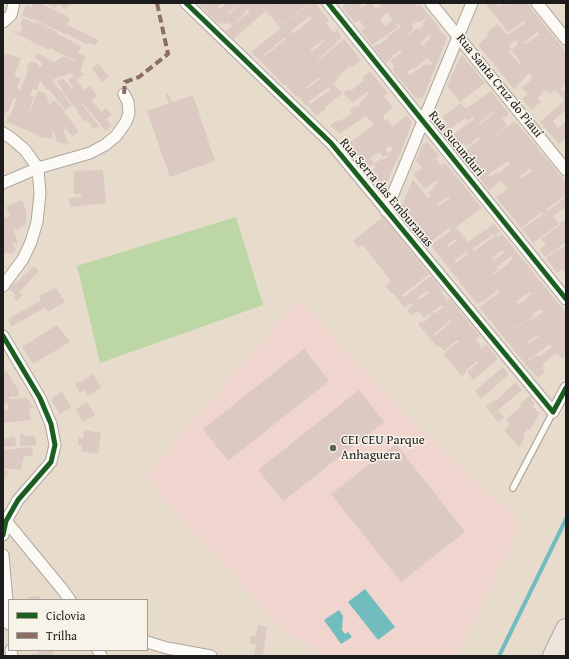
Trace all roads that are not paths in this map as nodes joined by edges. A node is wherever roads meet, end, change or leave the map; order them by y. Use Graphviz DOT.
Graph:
graph roads {
  1 [pos="14,3"];
  2 [pos="186,3"];
  3 [pos="328,3"];
  4 [pos="431,3"];
  5 [pos="472,3"];
  6 [pos="537,3"];
  7 [pos="3,22"];
  8 [pos="458,36"];
  9 [pos="566,38"];
  10 [pos="124,94"];
  11 [pos="423,121"];
  12 [pos="3,133"];
  13 [pos="38,168"];
  14 [pos="566,170"];
  15 [pos="3,184"];
  16 [pos="386,210"];
  17 [pos="3,286"];
  18 [pos="566,299"];
  19 [pos="3,336"];
  20 [pos="566,388"];
  21 [pos="553,412"];
  22 [pos="513,488"];
  23 [pos="6,521"];
  24 [pos="3,535"];
  25 [pos="3,555"];
  26 [pos="69,599"];
  27 [pos="8,612"];
  28 [pos="566,629"];
  29 [pos="148,642"];
  30 [pos="211,656"];
  31 [pos="553,656"];
  1 -- 7 [label="street"];
  2 -- 16 [label="street, Rua Serra das Emburanas"];
  3 -- 11 [label="street, Rua Sucunduri"];
  4 -- 8 [label="street, Rua Santa Cruz do Piauí"];
  5 -- 8 [label="street"];
  6 -- 9 [label="street"];
  8 -- 11 [label="street"];
  8 -- 14 [label="street, Rua Santa Cruz do Piauí"];
  10 -- 13 [label="street"];
  11 -- 16 [label="street"];
  11 -- 18 [label="street, Rua Sucunduri"];
  12 -- 13 [label="street"];
  13 -- 15 [label="street"];
  13 -- 17 [label="street"];
  16 -- 21 [label="street, Rua Serra das Emburanas"];
  19 -- 23 [label="street"];
  20 -- 21 [label="street"];
  21 -- 22 [label="lane"];
  23 -- 24 [label="street"];
  23 -- 26 [label="street"];
  25 -- 27 [label="street"];
  28 -- 31 [label="highway"];
  29 -- 30 [label="street"];
}
